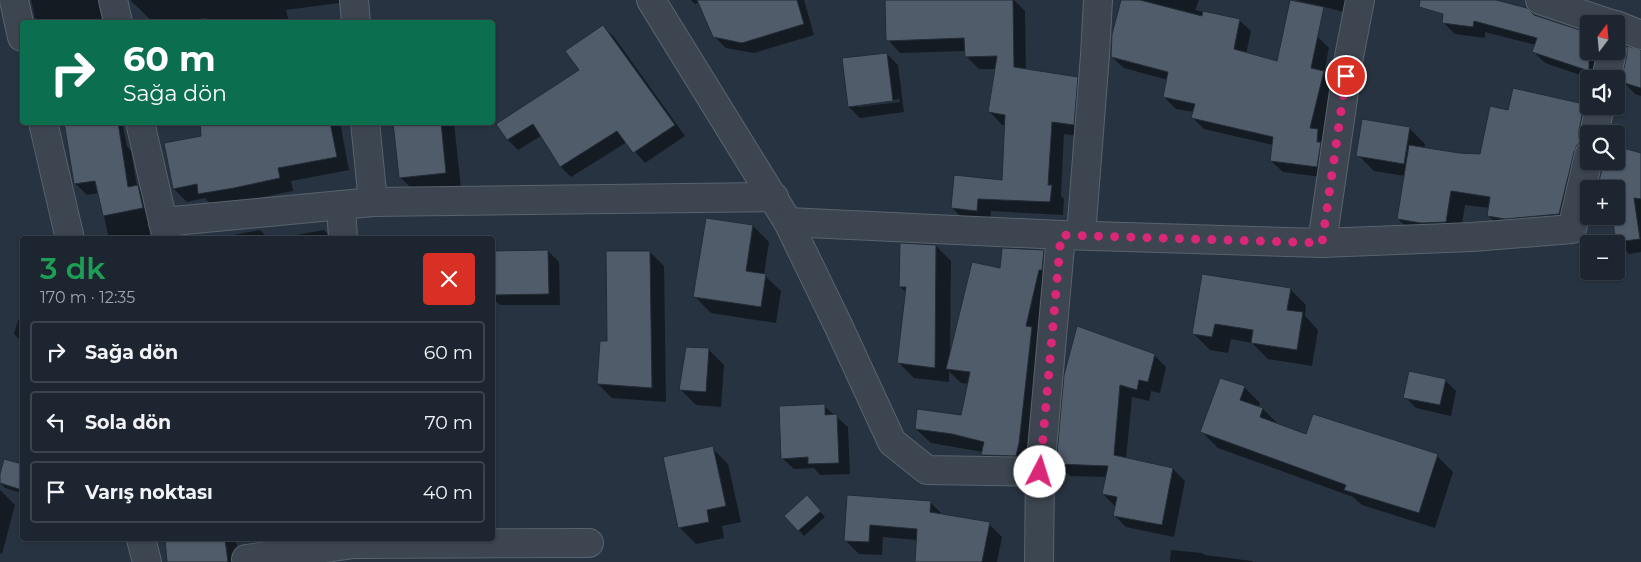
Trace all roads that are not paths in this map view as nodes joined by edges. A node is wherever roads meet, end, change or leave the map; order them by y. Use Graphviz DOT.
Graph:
graph roads {
  1 [pos="14,0"];
  2 [pos="113,0"];
  3 [pos="354,0"];
  4 [pos="651,0"];
  5 [pos="1098,0"];
  6 [pos="1360,0"];
  7 [pos="1540,0"];
  8 [pos="1580,17"];
  9 [pos="118,20"];
  10 [pos="356,20"];
  11 [pos="20,28"];
  12 [pos="44,125"];
  13 [pos="141,125"];
  14 [pos="365,125"];
  15 [pos="1586,170"];
  16 [pos="774,197"];
  17 [pos="373,202"];
  18 [pos="341,205"];
  19 [pos="788,222"];
  20 [pos="165,230"];
  21 [pos="1071,235"];
  22 [pos="69,236"];
  23 [pos="343,236"];
  24 [pos="1322,243"];
  25 [pos="1040,472"];
  26 [pos="142,541"];
  27 [pos="354,541"];
  28 [pos="589,543"];
  29 [pos="245,553"];
  30 [pos="147,562"];
  31 [pos="1039,562"];
  1 -- 11 [label="street"];
  2 -- 9 [label="street"];
  3 -- 10 [label="street"];
  4 -- 16 [label="street"];
  5 -- 21 [label="street"];
  6 -- 24 [label="street"];
  7 -- 8 [label="street"];
  12 -- 22 [label="street"];
  13 -- 20 [label="street"];
  14 -- 17 [label="street"];
  15 -- 24 [label="street"];
  16 -- 17 [label="street"];
  16 -- 19 [label="street"];
  17 -- 18 [label="street"];
  18 -- 20 [label="street"];
  18 -- 23 [label="street"];
  19 -- 21 [label="street"];
  19 -- 25 [label="street"];
  21 -- 24 [label="street"];
  21 -- 25 [label="street"];
  25 -- 31 [label="street"];
  26 -- 30 [label="street"];
  27 -- 28 [label="street"];
  27 -- 29 [label="street"];
}
